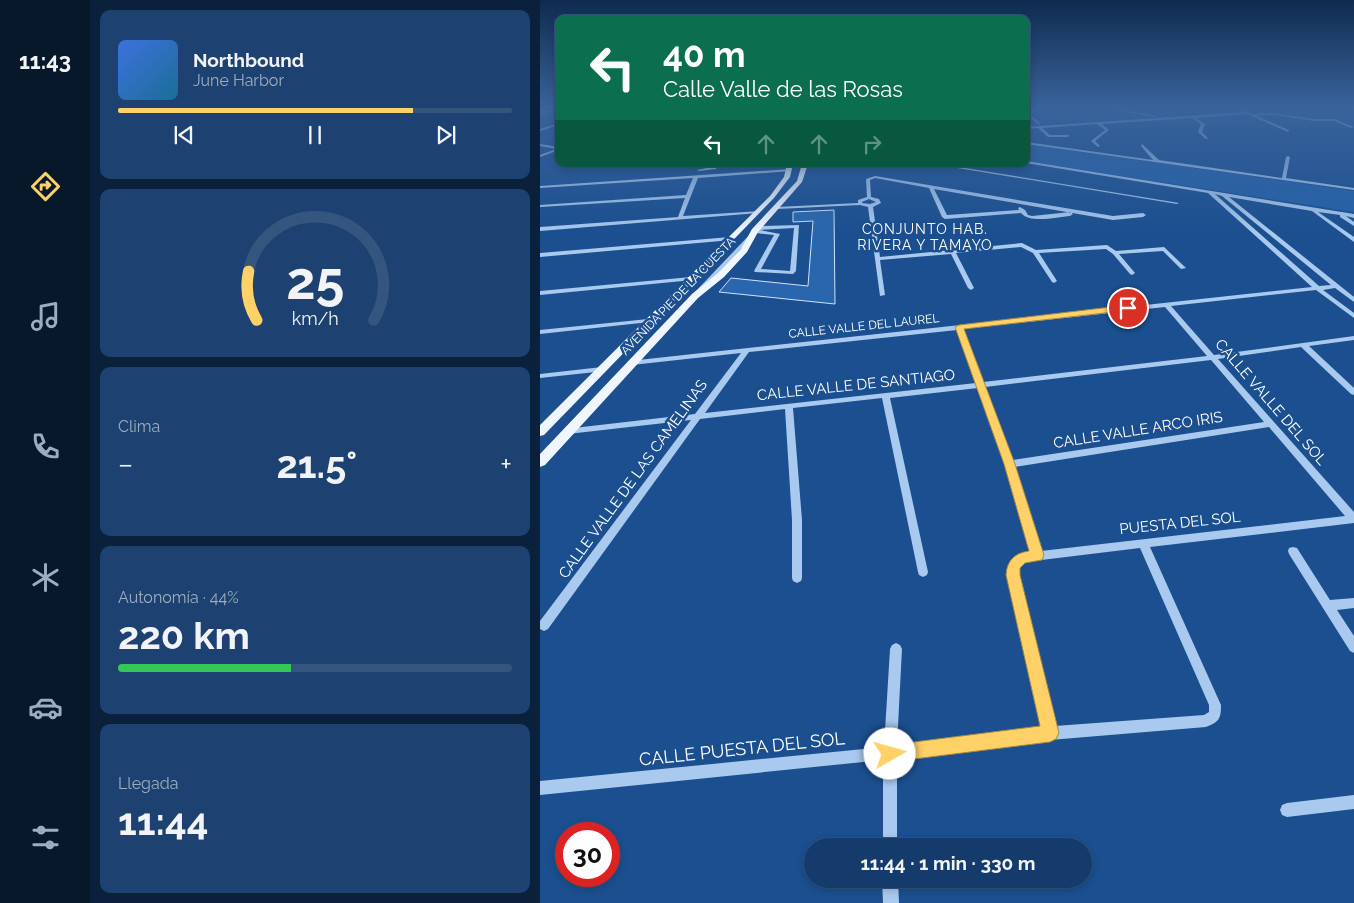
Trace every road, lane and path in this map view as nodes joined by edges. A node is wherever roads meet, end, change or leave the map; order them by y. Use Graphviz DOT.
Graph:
graph roads {
  1 [pos="1071,149"];
  2 [pos="1146,149"];
  3 [pos="555,151"];
  4 [pos="540,157"];
  5 [pos="555,157"];
  6 [pos="1288,157"];
  7 [pos="1157,161"];
  8 [pos="1030,163"];
  9 [pos="709,167"];
  10 [pos="790,167"];
  11 [pos="804,167"];
  12 [pos="952,167"];
  13 [pos="964,169"];
  14 [pos="691,170"];
  15 [pos="696,176"];
  16 [pos="1284,179"];
  17 [pos="931,186"];
  18 [pos="540,187"];
  19 [pos="1354,189"];
  20 [pos="1209,192"];
  21 [pos="1223,194"];
  22 [pos="689,196"];
  23 [pos="869,198"];
  24 [pos="1016,201"];
  25 [pos="860,202"];
  26 [pos="1177,203"];
  27 [pos="540,206"];
  28 [pos="779,206"];
  29 [pos="870,206"];
  30 [pos="1312,209"];
  31 [pos="1022,211"];
  32 [pos="758,212"];
  33 [pos="1083,213"];
  34 [pos="1340,214"];
  35 [pos="1143,215"];
  36 [pos="1354,216"];
  37 [pos="680,218"];
  38 [pos="1354,224"];
  39 [pos="540,229"];
  40 [pos="757,229"];
  41 [pos="730,239"];
  42 [pos="1354,240"];
  43 [pos="952,251"];
  44 [pos="1035,252"];
  45 [pos="1115,253"];
  46 [pos="540,255"];
  47 [pos="877,259"];
  48 [pos="1183,268"];
  49 [pos="1132,273"];
  50 [pos="691,279"];
  51 [pos="1054,281"];
  52 [pos="1338,286"];
  53 [pos="970,288"];
  54 [pos="1318,289"];
  55 [pos="540,293"];
  56 [pos="882,295"];
  57 [pos="1354,300"];
  58 [pos="1166,304"];
  59 [pos="1354,316"];
  60 [pos="648,322"];
  61 [pos="959,327"];
  62 [pos="540,332"];
  63 [pos="1354,338"];
  64 [pos="1302,344"];
  65 [pos="746,350"];
  66 [pos="1214,357"];
  67 [pos="632,363"];
  68 [pos="602,369"];
  69 [pos="540,376"];
  70 [pos="979,385"];
  71 [pos="1354,392"];
  72 [pos="885,395"];
  73 [pos="789,406"];
  74 [pos="698,415"];
  75 [pos="1271,424"];
  76 [pos="568,431"];
  77 [pos="540,432"];
  78 [pos="540,462"];
  79 [pos="1010,464"];
  80 [pos="1354,519"];
  81 [pos="1143,542"];
  82 [pos="1293,551"];
  83 [pos="1038,555"];
  84 [pos="923,572"];
  85 [pos="797,578"];
  86 [pos="1354,603"];
  87 [pos="1328,605"];
  88 [pos="544,625"];
  89 [pos="1354,646"];
  90 [pos="896,648"];
  91 [pos="1215,715"];
  92 [pos="1050,733"];
  93 [pos="890,754"];
  94 [pos="540,788"];
  95 [pos="1354,802"];
  96 [pos="1287,810"];
  97 [pos="890,838"];
  98 [pos="890,888"];
  99 [pos="890,903"];
  1 -- 7 [label="street"];
  2 -- 7 [label="street"];
  3 -- 4 [label="street"];
  4 -- 5 [label="street"];
  6 -- 16 [label="street"];
  7 -- 16 [label="street"];
  8 -- 20 [label="street"];
  9 -- 14 [label="street"];
  10 -- 15 [label="street"];
  10 -- 32 [label="main road, AVENIDA PIE DE LA CUESTA"];
  11 -- 28 [label="main road, AVENIDA PIE DE LA CUESTA"];
  12 -- 13 [label="street"];
  13 -- 26 [label="street"];
  15 -- 18 [label="street"];
  15 -- 22 [label="street"];
  16 -- 19 [label="street"];
  17 -- 23 [label="street"];
  17 -- 24 [label="street"];
  17 -- 31 [label="street"];
  20 -- 21 [label="street"];
  20 -- 54 [label="street"];
  21 -- 30 [label="street"];
  21 -- 52 [label="street"];
  22 -- 27 [label="street"];
  22 -- 37 [label="street"];
  23 -- 25 [label="street"];
  23 -- 29 [label="street"];
  24 -- 31 [label="street"];
  24 -- 33 [label="street"];
  25 -- 28 [label="street"];
  25 -- 29 [label="street"];
  28 -- 40 [label="main road, AVENIDA PIE DE LA CUESTA"];
  29 -- 47 [label="street"];
  30 -- 34 [label="street"];
  30 -- 42 [label="street"];
  31 -- 33 [label="street"];
  32 -- 37 [label="street"];
  32 -- 41 [label="main road, AVENIDA PIE DE LA CUESTA"];
  33 -- 35 [label="street"];
  34 -- 36 [label="street"];
  34 -- 38 [label="street"];
  37 -- 39 [label="street"];
  40 -- 40 [label="street"];
  40 -- 67 [label="main road, AVENIDA PIE DE LA CUESTA"];
  41 -- 46 [label="street"];
  41 -- 50 [label="main road, AVENIDA PIE DE LA CUESTA"];
  43 -- 44 [label="street"];
  43 -- 47 [label="street"];
  43 -- 53 [label="street"];
  44 -- 45 [label="street"];
  44 -- 51 [label="street"];
  45 -- 48 [label="street"];
  45 -- 49 [label="street"];
  47 -- 56 [label="street"];
  50 -- 55 [label="street"];
  50 -- 60 [label="main road, AVENIDA PIE DE LA CUESTA"];
  52 -- 54 [label="street, CALLE VALLE DEL LAUREL"];
  52 -- 57 [label="street"];
  54 -- 58 [label="street, CALLE VALLE DEL LAUREL"];
  54 -- 59 [label="street"];
  58 -- 61 [label="street, CALLE VALLE DEL LAUREL"];
  58 -- 66 [label="street, CALLE VALLE DEL SOL"];
  60 -- 62 [label="street"];
  60 -- 68 [label="main road, AVENIDA PIE DE LA CUESTA"];
  61 -- 65 [label="street, CALLE VALLE DEL LAUREL"];
  61 -- 70 [label="street"];
  63 -- 64 [label="street, CALLE VALLE DE SANTIAGO"];
  64 -- 66 [label="street, CALLE VALLE DE SANTIAGO"];
  64 -- 71 [label="street"];
  65 -- 67 [label="street, CALLE VALLE DEL LAUREL"];
  65 -- 74 [label="street, CALLE VALLE DE LAS CAMELINAS"];
  66 -- 70 [label="street, CALLE VALLE DE SANTIAGO"];
  66 -- 75 [label="street, CALLE VALLE DEL SOL"];
  67 -- 76 [label="main road, AVENIDA PIE DE LA CUESTA"];
  68 -- 69 [label="street"];
  68 -- 77 [label="main road, AVENIDA PIE DE LA CUESTA"];
  70 -- 72 [label="street, CALLE VALLE DE SANTIAGO"];
  70 -- 79 [label="street"];
  72 -- 73 [label="street, CALLE VALLE DE SANTIAGO"];
  72 -- 84 [label="street"];
  73 -- 74 [label="street, CALLE VALLE DE SANTIAGO"];
  73 -- 85 [label="street"];
  74 -- 76 [label="street, CALLE VALLE DE SANTIAGO"];
  74 -- 88 [label="street, CALLE VALLE DE LAS CAMELINAS"];
  75 -- 79 [label="street, CALLE VALLE ARCO IRIS"];
  75 -- 80 [label="street, CALLE VALLE DEL SOL"];
  76 -- 78 [label="main road, AVENIDA PIE DE LA CUESTA"];
  79 -- 83 [label="street"];
  80 -- 81 [label="street, PUESTA DEL SOL"];
  81 -- 83 [label="street, PUESTA DEL SOL"];
  81 -- 91 [label="street"];
  82 -- 87 [label="street"];
  83 -- 92 [label="street, PUESTA DEL SOL"];
  86 -- 87 [label="street"];
  87 -- 89 [label="street"];
  90 -- 93 [label="street"];
  91 -- 92 [label="street, CALLE PUESTA DEL SOL"];
  92 -- 93 [label="street, CALLE PUESTA DEL SOL"];
  93 -- 94 [label="street, CALLE PUESTA DEL SOL"];
  93 -- 97 [label="street"];
  95 -- 96 [label="street"];
  98 -- 99 [label="street"];
}
